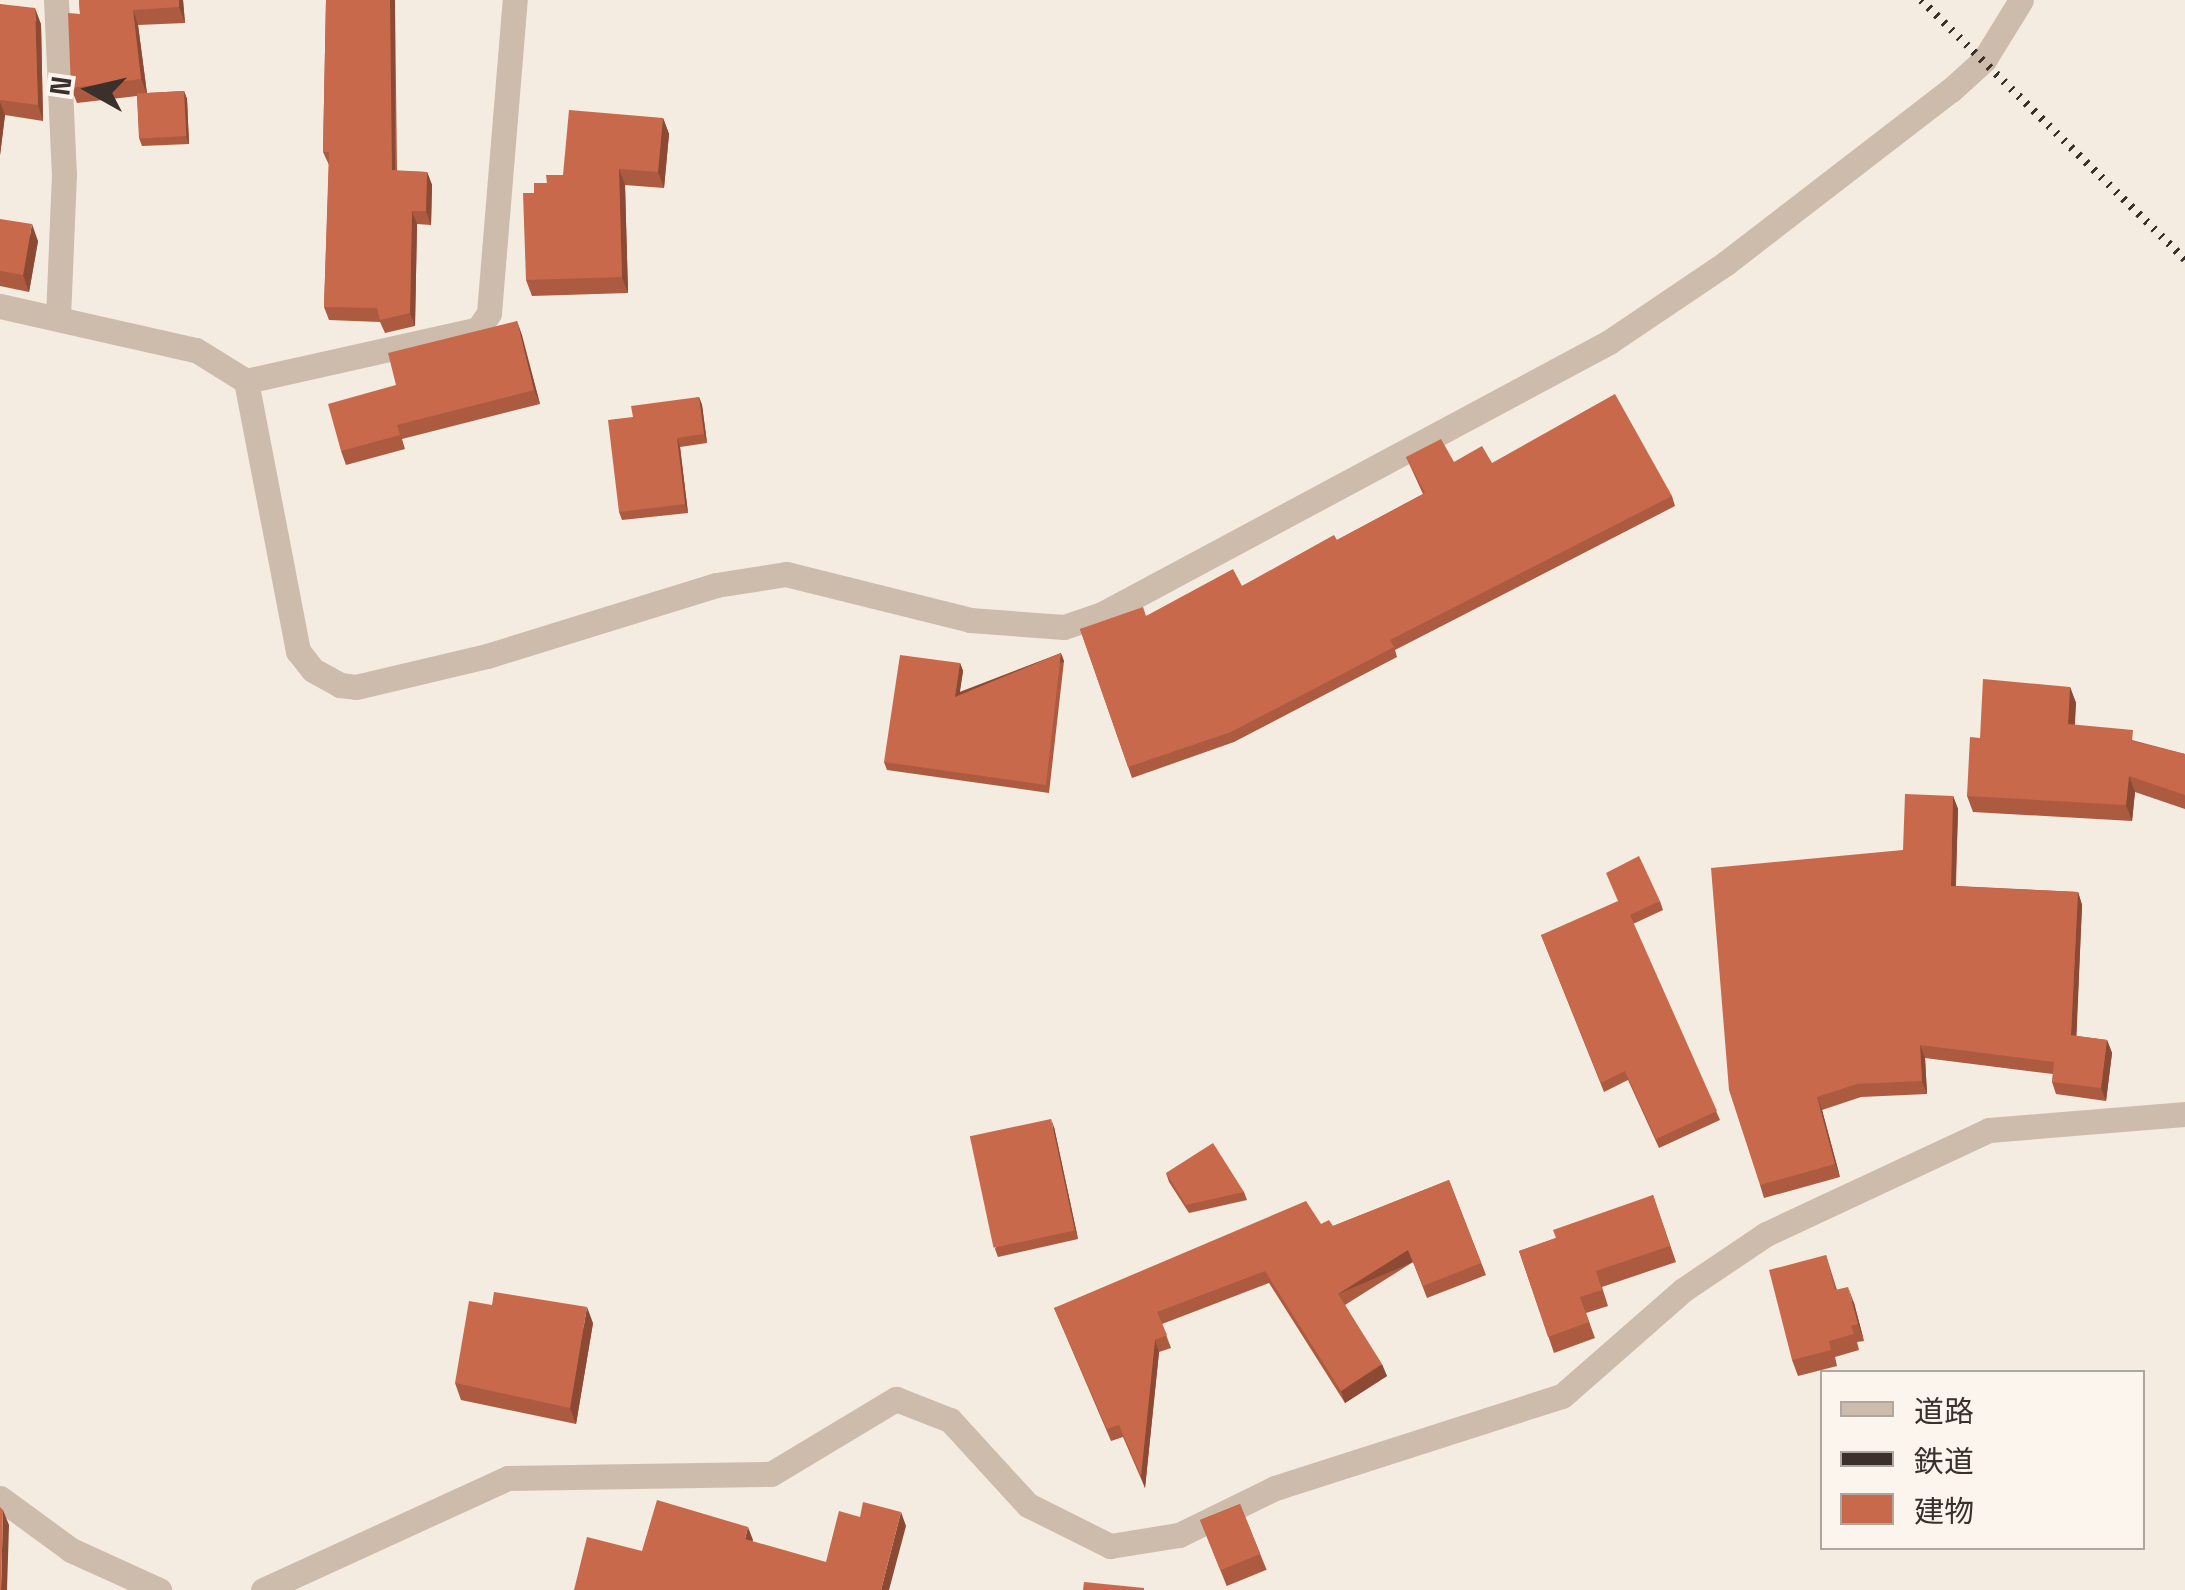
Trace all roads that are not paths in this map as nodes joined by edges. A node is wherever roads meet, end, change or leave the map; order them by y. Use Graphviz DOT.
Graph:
graph roads {
  1 [pos="56,0"];
  2 [pos="516,0"];
  3 [pos="2020,0"];
  4 [pos="0,306"];
  5 [pos="58,316"];
  6 [pos="246,381"];
  7 [pos="2185,1114"];
  8 [pos="0,1498"];
  9 [pos="159,1590"];
  10 [pos="263,1590"];
  1 -- 5 [label="street"];
  2 -- 6 [label="street"];
  3 -- 6 [label="street"];
  4 -- 5 [label="street"];
  5 -- 6 [label="street"];
  7 -- 10 [label="street"];
  8 -- 9 [label="street"];
}
